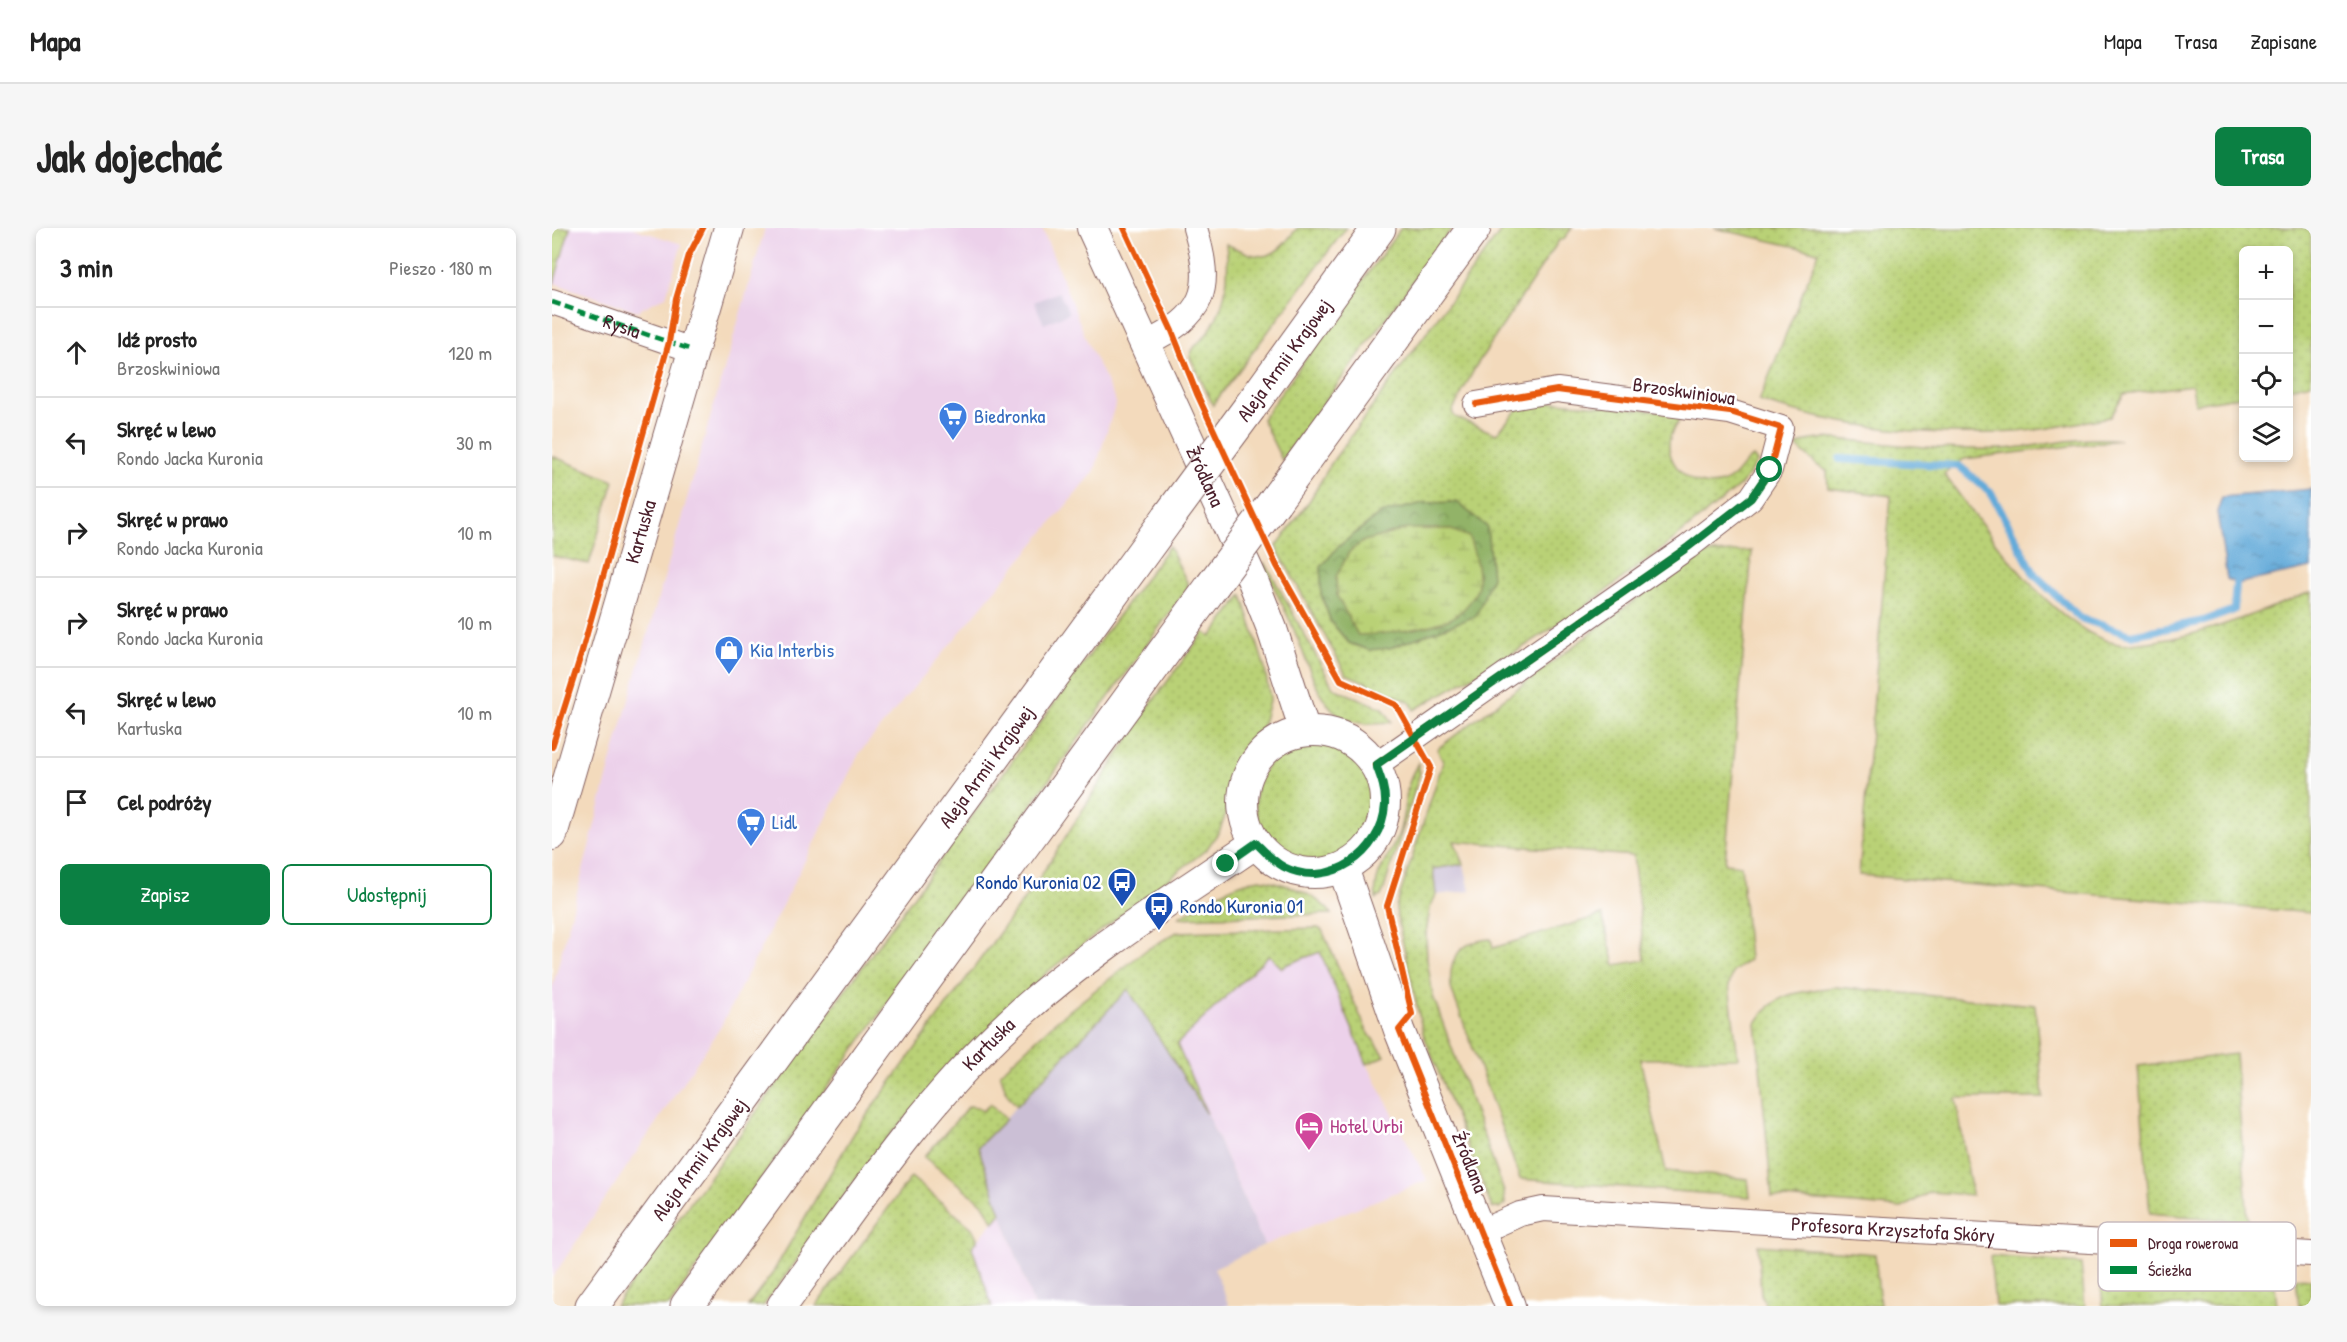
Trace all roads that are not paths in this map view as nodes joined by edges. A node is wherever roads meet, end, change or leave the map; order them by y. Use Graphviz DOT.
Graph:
graph roads {
  1 [pos="729,228"];
  2 [pos="1092,228"];
  3 [pos="1195,228"];
  4 [pos="1379,228"];
  5 [pos="1474,228"];
  6 [pos="552,302"];
  7 [pos="1145,344"];
  8 [pos="692,350"];
  9 [pos="1476,404"];
  10 [pos="1305,731"];
  11 [pos="1376,765"];
  12 [pos="552,835"];
  13 [pos="1256,843"];
  14 [pos="1343,867"];
  15 [pos="1480,1232"];
  16 [pos="2098,1242"];
  17 [pos="2296,1253"];
  18 [pos="2311,1254"];
  19 [pos="592,1306"];
  20 [pos="687,1306"];
  21 [pos="782,1306"];
  22 [pos="1510,1306"];
  1 -- 8 [label="street, Kartuska"];
  2 -- 7 [label="street, Źródlana"];
  3 -- 7 [label="street"];
  4 -- 19 [label="main road, Aleja Armii Krajowej, bridge"];
  5 -- 20 [label="main road, bridge"];
  6 -- 8 [label="street, Rysia"];
  7 -- 10 [label="street, Źródlana"];
  8 -- 12 [label="street, Kartuska"];
  9 -- 11 [label="street, Brzoskwiniowa"];
  10 -- 11 [label="street"];
  10 -- 13 [label="street"];
  11 -- 14 [label="street"];
  13 -- 14 [label="street"];
  13 -- 21 [label="street, Kartuska"];
  14 -- 15 [label="street, Źródlana"];
  15 -- 16 [label="street, Profesora Krzysztofa Skóry"];
  15 -- 22 [label="street, Źródlana"];
  17 -- 18 [label="street, Profesora Krzysztofa Skóry"];
}
